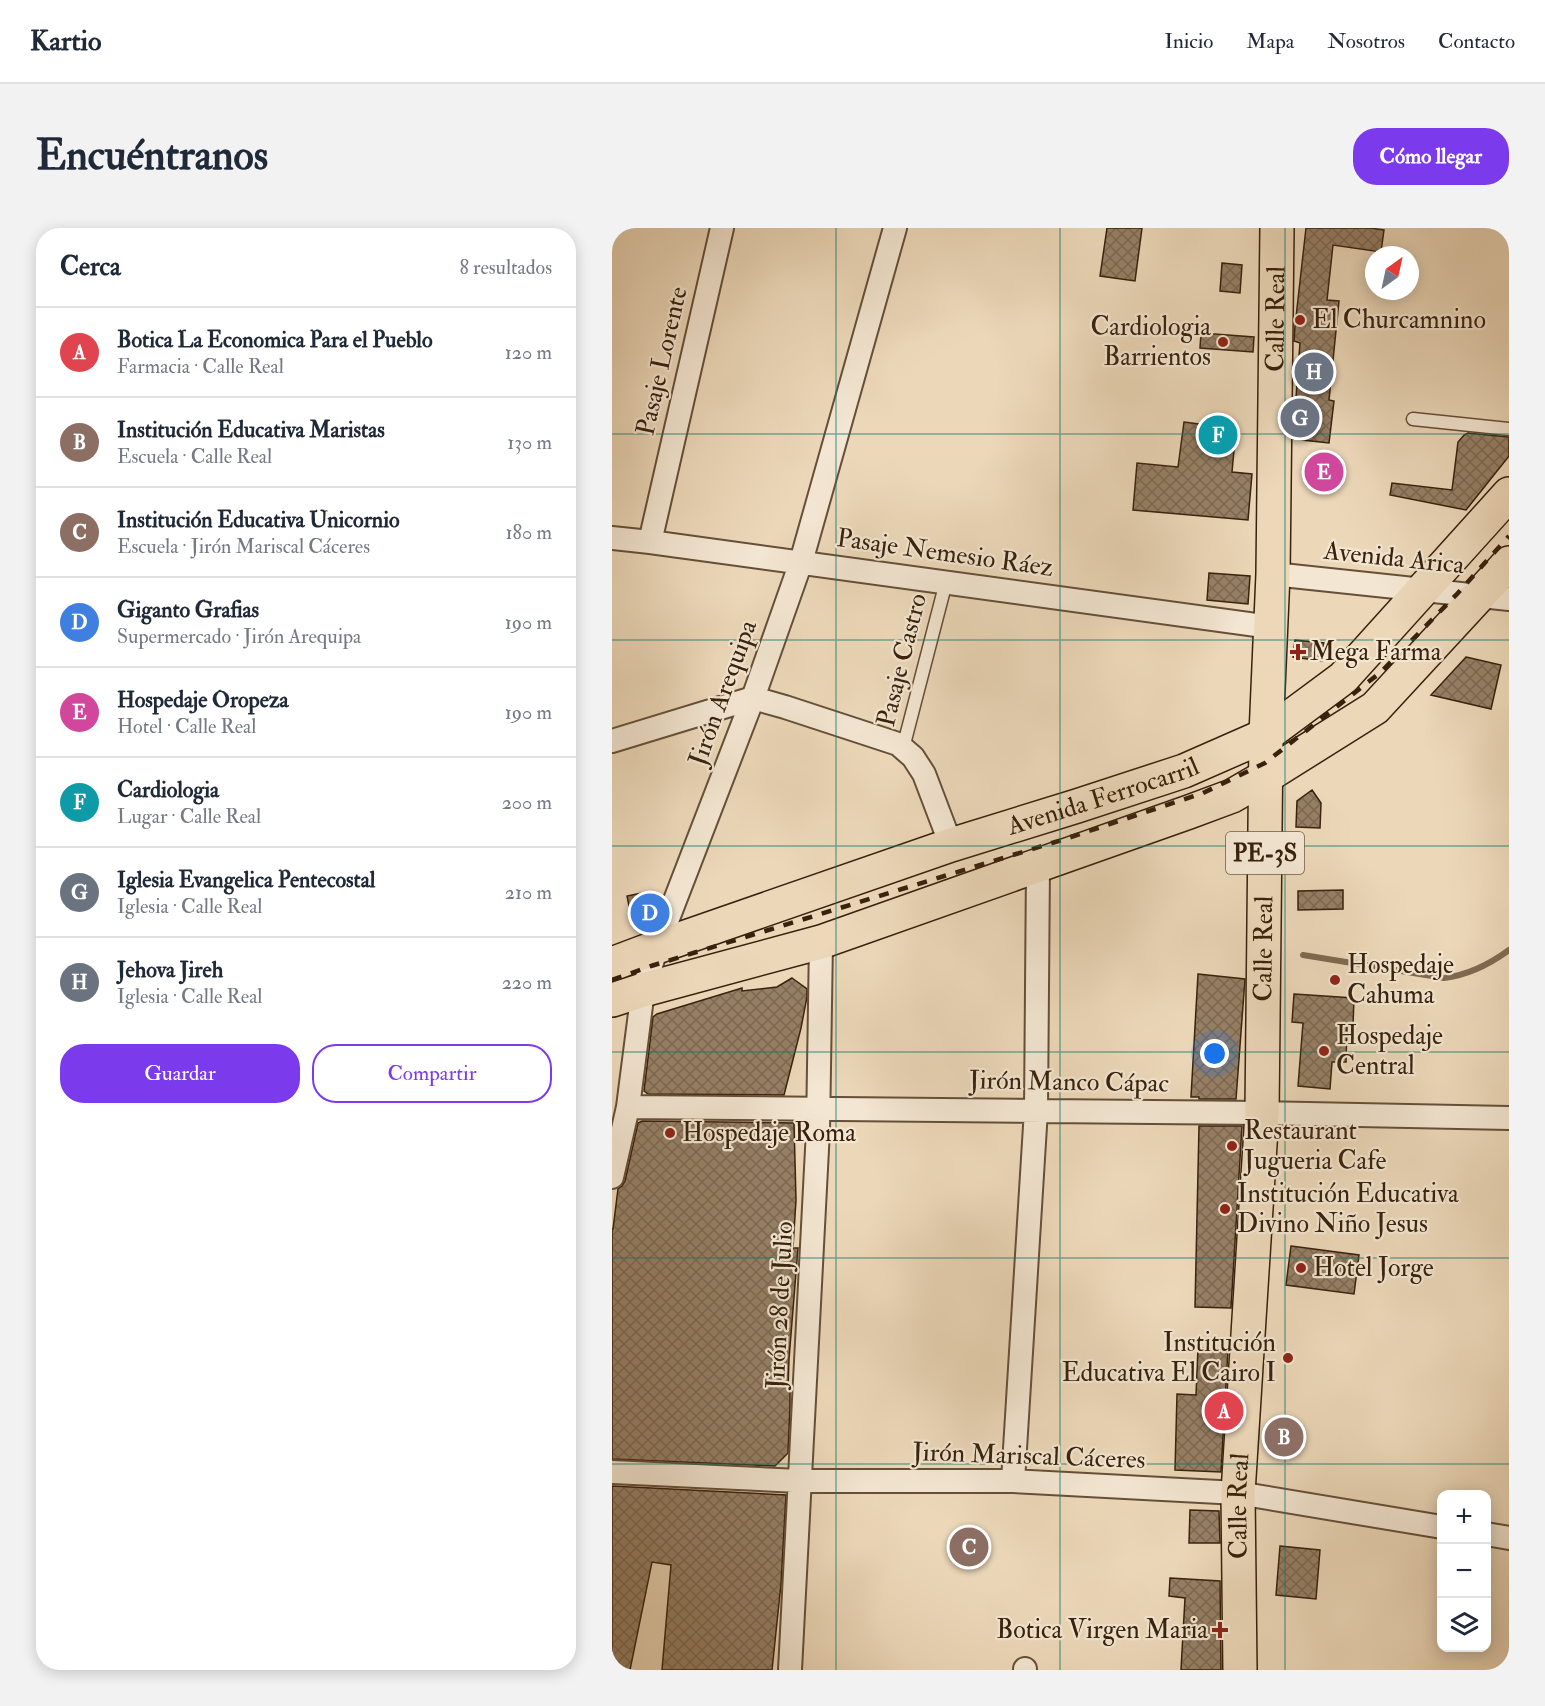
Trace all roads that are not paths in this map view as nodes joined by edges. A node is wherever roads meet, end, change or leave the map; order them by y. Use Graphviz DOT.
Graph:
graph roads {
  1 [pos="722,228"];
  2 [pos="895,228"];
  3 [pos="1277,228"];
  4 [pos="1413,419"];
  5 [pos="1509,429"];
  6 [pos="1509,494"];
  7 [pos="612,538"];
  8 [pos="650,542"];
  9 [pos="801,562"];
  10 [pos="1509,563"];
  11 [pos="1273,574"];
  12 [pos="945,582"];
  13 [pos="1424,589"];
  14 [pos="1494,598"];
  15 [pos="1270,627"];
  16 [pos="753,698"];
  17 [pos="1266,735"];
  18 [pos="612,741"];
  19 [pos="903,748"];
  20 [pos="1265,777"];
  21 [pos="951,845"];
  22 [pos="1038,865"];
  23 [pos="821,942"];
  24 [pos="657,947"];
  25 [pos="612,964"];
  26 [pos="643,990"];
  27 [pos="612,1000"];
  28 [pos="628,1107"];
  29 [pos="819,1108"];
  30 [pos="1036,1110"];
  31 [pos="1262,1113"];
  32 [pos="1509,1118"];
  33 [pos="612,1178"];
  34 [pos="612,1472"];
  35 [pos="799,1481"];
  36 [pos="1013,1481"];
  37 [pos="1238,1493"];
  38 [pos="1437,1526"];
  39 [pos="1491,1535"];
  40 [pos="1509,1538"];
  41 [pos="790,1670"];
  42 [pos="1240,1670"];
  1 -- 8 [label="street, Pasaje Lorente"];
  2 -- 9 [label="street, Jirón Arequipa"];
  3 -- 11 [label="main road, Calle Real / PE-3S"];
  4 -- 5 [label="lane"];
  6 -- 13 [label="main road, Avenida Ferrocarril"];
  7 -- 8 [label="street, Pasaje Nemesio Ráez"];
  8 -- 9 [label="street, Pasaje Nemesio Ráez"];
  9 -- 12 [label="street, Pasaje Nemesio Ráez"];
  9 -- 16 [label="street, Jirón Arequipa"];
  10 -- 14 [label="main road, Avenida Ferrocarril"];
  11 -- 13 [label="street, Avenida Arica"];
  11 -- 15 [label="main road, Calle Real / PE-3S"];
  12 -- 15 [label="street, Pasaje Nemesio Ráez"];
  12 -- 19 [label="lane, Pasaje Castro"];
  13 -- 14 [label="street, Avenida Arica"];
  13 -- 17 [label="main road, Avenida Ferrocarril"];
  14 -- 20 [label="main road, Avenida Ferrocarril"];
  15 -- 17 [label="main road, Calle Real / PE-3S"];
  16 -- 18 [label="street"];
  16 -- 19 [label="street"];
  16 -- 24 [label="street, Jirón Arequipa"];
  17 -- 20 [label="main road, Calle Real / PE-3S"];
  17 -- 21 [label="main road, Avenida Ferrocarril"];
  19 -- 21 [label="street"];
  20 -- 22 [label="main road, Avenida Ferrocarril"];
  20 -- 31 [label="main road, Calle Real / PE-3S"];
  21 -- 24 [label="main road, Avenida Ferrocarril"];
  22 -- 23 [label="main road, Avenida Ferrocarril"];
  22 -- 30 [label="street"];
  23 -- 26 [label="main road, Avenida Ferrocarril"];
  23 -- 29 [label="street, Jirón 28 de Julio"];
  24 -- 25 [label="main road, Avenida Ferrocarril"];
  24 -- 26 [label="street, Jirón Arequipa"];
  26 -- 27 [label="main road, Avenida Ferrocarril"];
  26 -- 28 [label="street, Jirón Arequipa"];
  28 -- 29 [label="street, Jirón Manco Cápac"];
  28 -- 33 [label="street, Jirón Arequipa"];
  29 -- 30 [label="street, Jirón Manco Cápac"];
  29 -- 35 [label="street, Jirón 28 de Julio"];
  30 -- 31 [label="street, Jirón Manco Cápac"];
  30 -- 36 [label="street"];
  31 -- 32 [label="street, Jirón Manco Cápac"];
  31 -- 37 [label="main road, Calle Real / PE-3S"];
  34 -- 35 [label="street, Jirón Mariscal Cáceres"];
  35 -- 36 [label="street, Jirón Mariscal Cáceres"];
  35 -- 41 [label="street, Jirón 28 de Julio"];
  36 -- 37 [label="street, Jirón Mariscal Cáceres"];
  37 -- 38 [label="street, Jirón Mariscal Cáceres"];
  37 -- 42 [label="main road, Calle Real / PE-3S"];
  39 -- 40 [label="street"];
}
